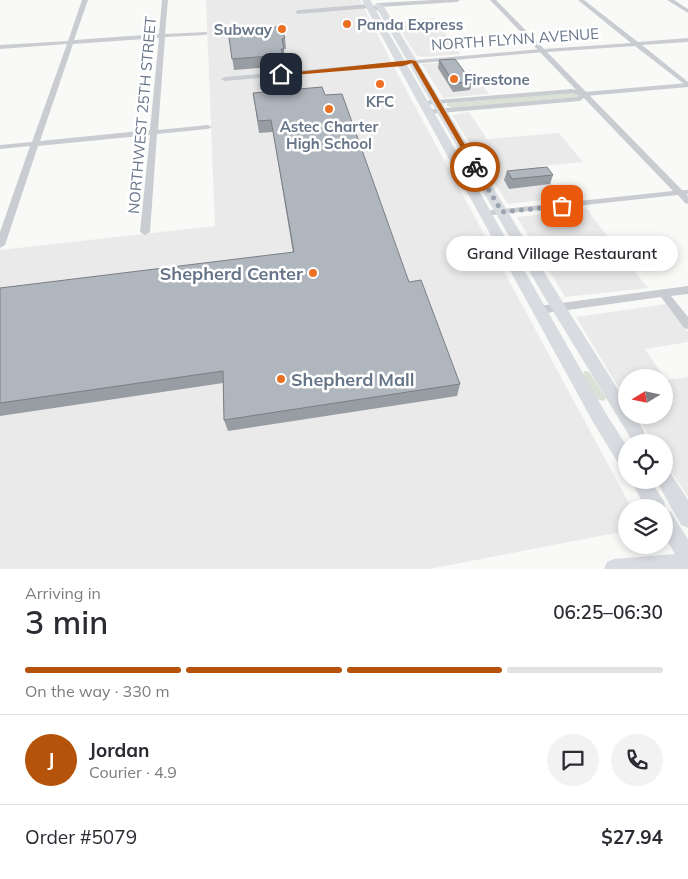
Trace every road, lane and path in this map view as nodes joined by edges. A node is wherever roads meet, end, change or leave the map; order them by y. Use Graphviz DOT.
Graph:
graph roads {
  1 [pos="85,0"];
  2 [pos="165,0"];
  3 [pos="457,0"];
  4 [pos="493,0"];
  5 [pos="582,0"];
  6 [pos="670,0"];
  7 [pos="374,3"];
  8 [pos="688,11"];
  9 [pos="298,12"];
  10 [pos="393,26"];
  11 [pos="382,27"];
  12 [pos="205,33"];
  13 [pos="162,36"];
  14 [pos="688,40"];
  15 [pos="401,41"];
  16 [pos="70,42"];
  17 [pos="390,42"];
  18 [pos="637,44"];
  19 [pos="0,47"];
  20 [pos="542,51"];
  21 [pos="413,61"];
  22 [pos="403,64"];
  23 [pos="225,79"];
  24 [pos="688,85"];
  25 [pos="584,94"];
  26 [pos="439,106"];
  27 [pos="426,108"];
  28 [pos="208,127"];
  29 [pos="154,134"];
  30 [pos="35,144"];
  31 [pos="0,147"];
  32 [pos="464,148"];
  33 [pos="449,150"];
  34 [pos="684,192"];
  35 [pos="688,201"];
  36 [pos="502,212"];
  37 [pos="485,214"];
  38 [pos="145,232"];
  39 [pos="0,245"];
  40 [pos="522,247"];
  41 [pos="521,277"];
  42 [pos="547,289"];
  43 [pos="688,290"];
  44 [pos="663,294"];
  45 [pos="559,308"];
  46 [pos="539,310"];
  47 [pos="688,325"];
  48 [pos="589,358"];
  49 [pos="568,361"];
  50 [pos="618,405"];
  51 [pos="618,412"];
  52 [pos="599,417"];
  53 [pos="618,447"];
  54 [pos="671,489"];
  55 [pos="688,518"];
  56 [pos="673,533"];
  57 [pos="688,556"];
  58 [pos="688,563"];
  59 [pos="614,569"];
  1 -- 16 [label="street"];
  2 -- 13 [label="street, NORTHWEST 25TH STREET"];
  3 -- 7 [label="street"];
  4 -- 20 [label="street"];
  5 -- 18 [label="street"];
  6 -- 8 [label="street"];
  7 -- 9 [label="street"];
  7 -- 10 [label="main road"];
  7 -- 11 [label="main road"];
  10 -- 11 [label="main road"];
  10 -- 15 [label="main road"];
  11 -- 17 [label="main road"];
  12 -- 13 [label="street"];
  13 -- 16 [label="street"];
  13 -- 29 [label="street, NORTHWEST 25TH STREET"];
  14 -- 18 [label="street, NORTH FLYNN AVENUE"];
  15 -- 17 [label="main road"];
  15 -- 21 [label="main road"];
  16 -- 19 [label="street"];
  16 -- 30 [label="street"];
  17 -- 22 [label="main road"];
  18 -- 20 [label="street, NORTH FLYNN AVENUE"];
  18 -- 24 [label="street"];
  20 -- 21 [label="street, NORTH FLYNN AVENUE"];
  20 -- 25 [label="street"];
  21 -- 22 [label="street, NORTH FLYNN AVENUE"];
  21 -- 26 [label="main road"];
  22 -- 23 [label="street, NORTH FLYNN AVENUE"];
  22 -- 27 [label="main road"];
  24 -- 25 [label="street"];
  25 -- 26 [label="street"];
  25 -- 34 [label="street"];
  26 -- 27 [label="street"];
  26 -- 32 [label="main road"];
  27 -- 33 [label="main road"];
  28 -- 29 [label="street"];
  29 -- 30 [label="street"];
  29 -- 38 [label="street, NORTHWEST 25TH STREET"];
  30 -- 31 [label="street"];
  30 -- 39 [label="street"];
  32 -- 33 [label="main road"];
  32 -- 36 [label="main road"];
  33 -- 37 [label="main road"];
  34 -- 35 [label="street"];
  34 -- 36 [label="street"];
  36 -- 37 [label="street"];
  36 -- 40 [label="main road"];
  37 -- 41 [label="main road"];
  40 -- 41 [label="main road"];
  40 -- 42 [label="main road"];
  41 -- 42 [label="main road"];
  41 -- 46 [label="main road"];
  42 -- 45 [label="main road"];
  43 -- 44 [label="street"];
  44 -- 45 [label="street"];
  44 -- 47 [label="street"];
  45 -- 46 [label="street"];
  45 -- 48 [label="main road"];
  46 -- 49 [label="main road"];
  48 -- 49 [label="main road"];
  48 -- 50 [label="main road"];
  49 -- 52 [label="main road"];
  51 -- 52 [label="main road"];
  52 -- 53 [label="main road"];
  54 -- 55 [label="main road"];
  56 -- 57 [label="main road"];
  58 -- 59 [label="main road"];
}
